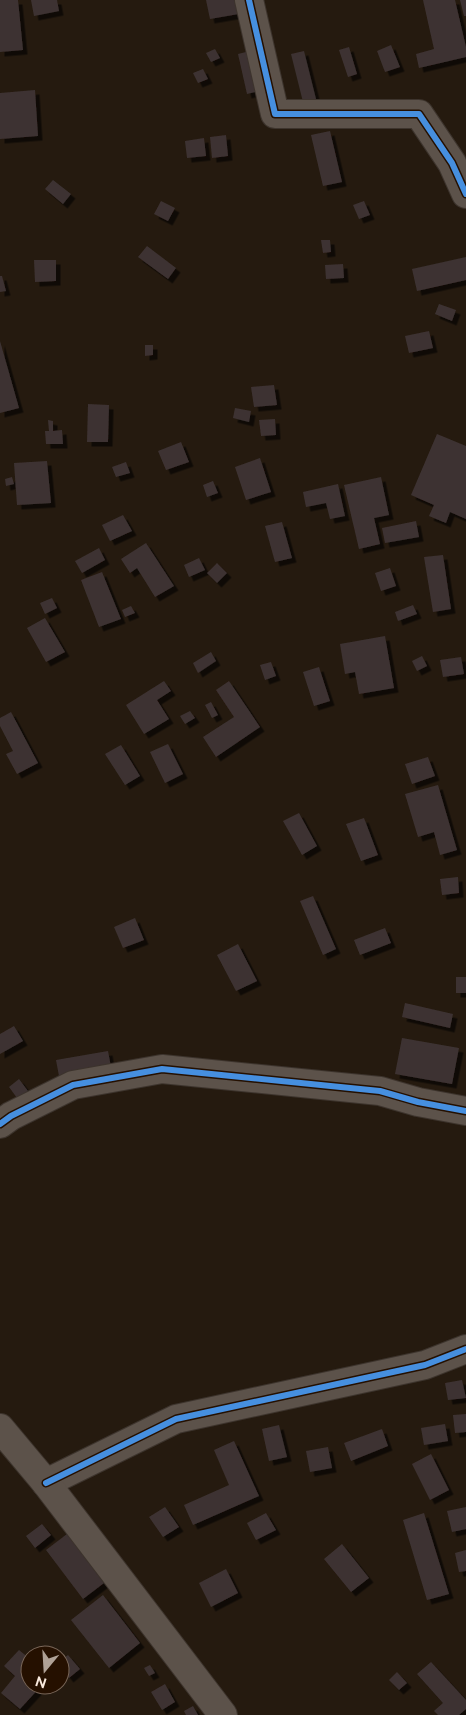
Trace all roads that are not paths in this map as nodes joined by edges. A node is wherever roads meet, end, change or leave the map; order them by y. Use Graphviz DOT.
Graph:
graph roads {
  1 [pos="249,0"];
  2 [pos="466,194"];
  3 [pos="466,1111"];
  4 [pos="0,1124"];
  5 [pos="466,1349"];
  6 [pos="0,1428"];
  7 [pos="46,1483"];
  8 [pos="223,1715"];
  1 -- 2 [label="street"];
  3 -- 4 [label="street"];
  5 -- 7 [label="street"];
  6 -- 7 [label="street"];
  7 -- 8 [label="street"];
}
